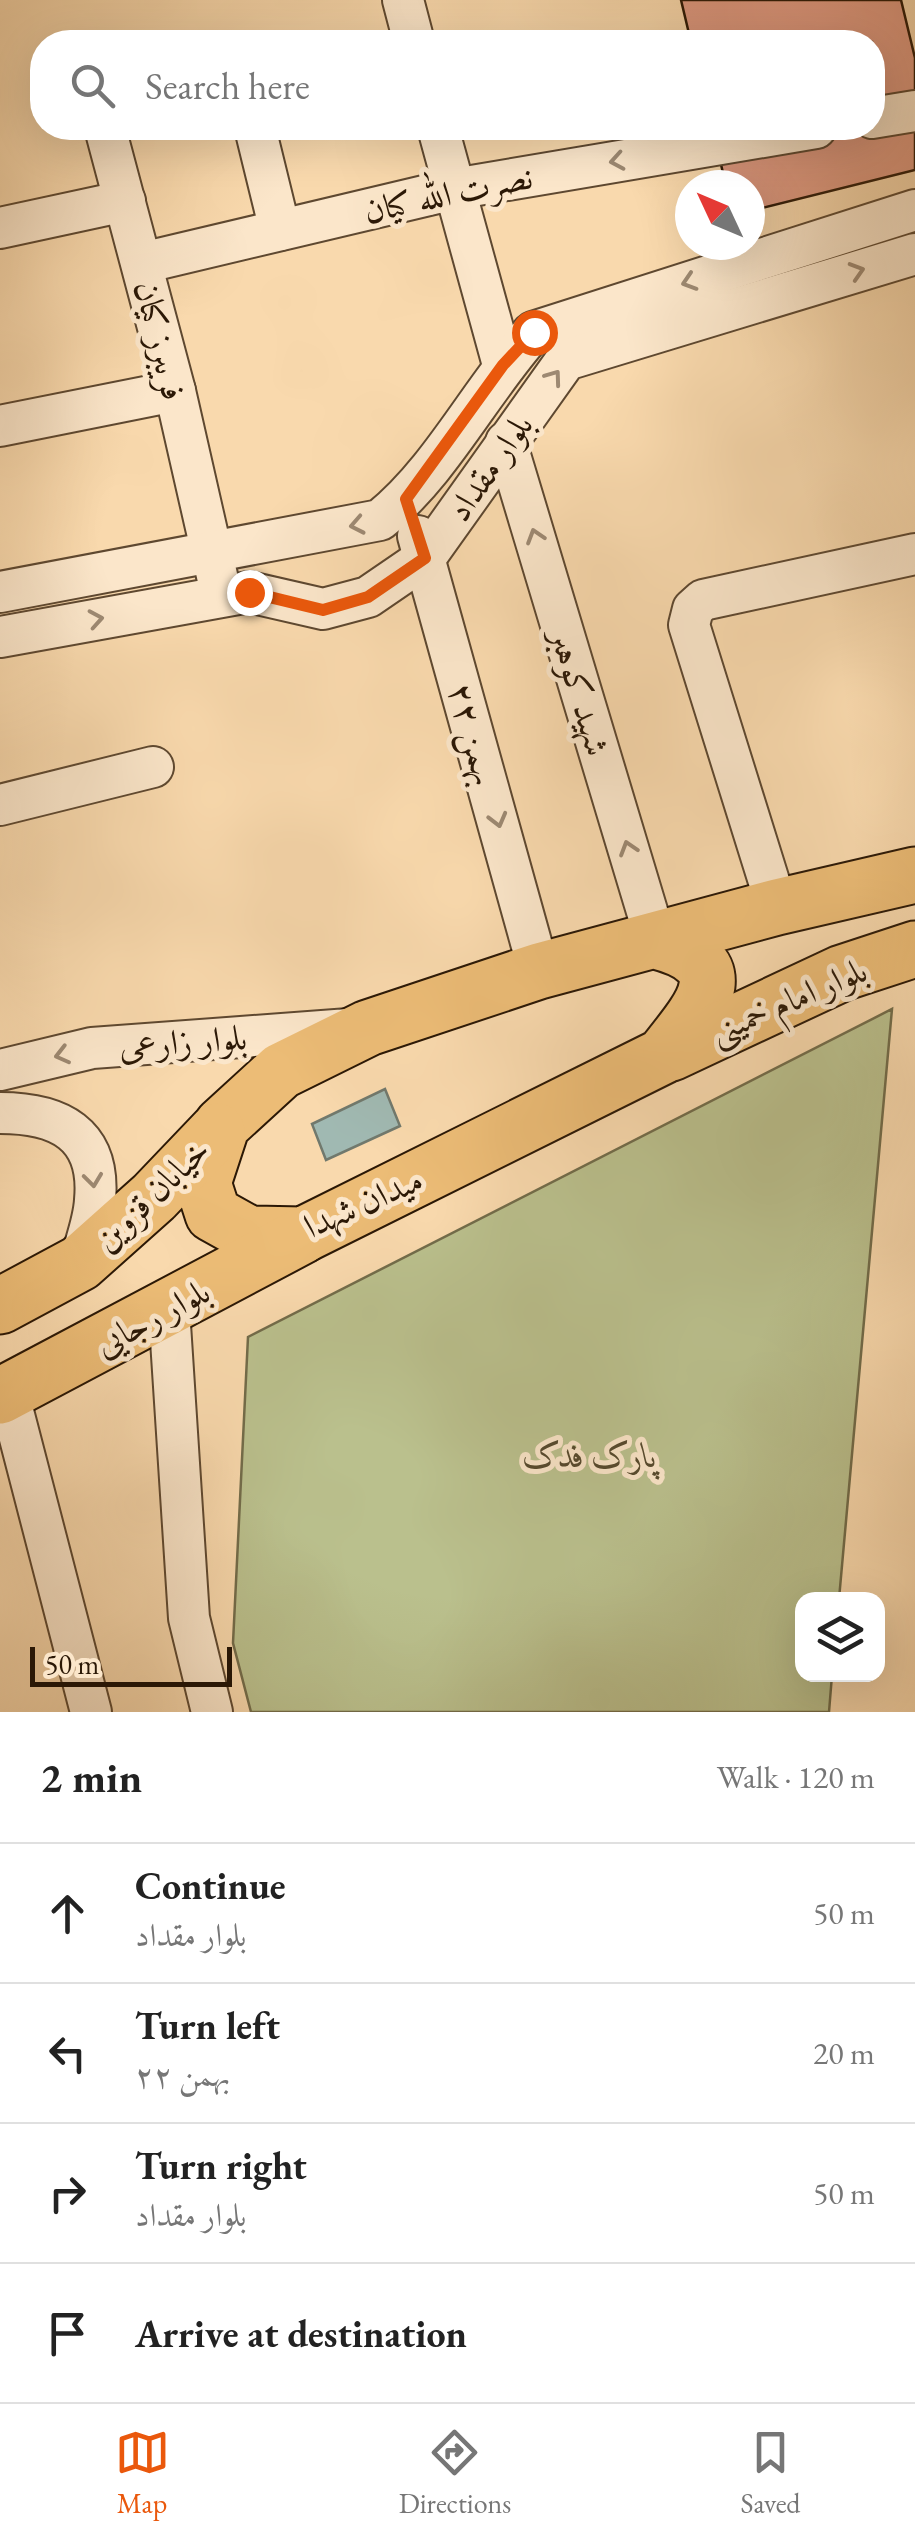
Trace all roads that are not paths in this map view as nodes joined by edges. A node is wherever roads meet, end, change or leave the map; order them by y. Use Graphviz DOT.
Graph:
graph roads {
  1 [pos="403,0"];
  2 [pos="411,30"];
  3 [pos="915,111"];
  4 [pos="885,116"];
  5 [pos="108,140"];
  6 [pos="257,140"];
  7 [pos="441,140"];
  8 [pos="745,140"];
  9 [pos="454,189"];
  10 [pos="125,200"];
  11 [pos="0,228"];
  12 [pos="280,230"];
  13 [pos="913,234"];
  14 [pos="142,264"];
  15 [pos="503,365"];
  16 [pos="175,391"];
  17 [pos="0,426"];
  18 [pos="506,442"];
  19 [pos="406,499"];
  20 [pos="212,554"];
  21 [pos="915,554"];
  22 [pos="425,558"];
  23 [pos="0,592"];
  24 [pos="221,597"];
  25 [pos="0,637"];
  26 [pos="152,766"];
  27 [pos="0,805"];
  28 [pos="915,875"];
  29 [pos="778,907"];
  30 [pos="656,941"];
  31 [pos="915,949"];
  32 [pos="539,970"];
  33 [pos="368,1028"];
  34 [pos="664,1056"];
  35 [pos="3,1059"];
  36 [pos="0,1114"];
  37 [pos="222,1125"];
  38 [pos="302,1235"];
  39 [pos="80,1262"];
  40 [pos="0,1306"];
  41 [pos="169,1309"];
  42 [pos="4,1394"];
  43 [pos="91,1712"];
  44 [pos="212,1712"];
  1 -- 2 [label="street"];
  3 -- 4 [label="street"];
  5 -- 10 [label="street, فریبرز کیان"];
  6 -- 12 [label="street"];
  7 -- 9 [label="street"];
  8 -- 9 [label="street, نصرت الله کیان, one-way"];
  9 -- 12 [label="street, نصرت الله کیان"];
  9 -- 15 [label="street"];
  10 -- 11 [label="street"];
  10 -- 14 [label="street, فریبرز کیان"];
  12 -- 14 [label="street, نصرت الله کیان"];
  13 -- 15 [label="street, بلوار مقداد, one-way"];
  18 -- 13 [label="street, بلوار مقداد, one-way"];
  14 -- 16 [label="street, فریبرز کیان"];
  15 -- 19 [label="street, بلوار مقداد"];
  16 -- 17 [label="street"];
  16 -- 20 [label="street, فریبرز کیان"];
  18 -- 22 [label="street, بلوار مقداد"];
  30 -- 18 [label="street, شهید کوهبر, one-way"];
  19 -- 20 [label="street, بلوار مقداد, one-way"];
  19 -- 22 [label="street, ۲۲ بهمن"];
  20 -- 23 [label="street, بلوار مقداد"];
  20 -- 24 [label="street, فریبرز کیان"];
  21 -- 29 [label="street"];
  22 -- 24 [label="street, بلوار مقداد"];
  22 -- 32 [label="street, ۲۲ بهمن, one-way"];
  25 -- 24 [label="street, بلوار مقداد, one-way"];
  26 -- 27 [label="street"];
  28 -- 29 [label="highway"];
  29 -- 30 [label="highway"];
  30 -- 32 [label="highway, میدان شهدا"];
  30 -- 34 [label="highway, میدان شهدا"];
  31 -- 34 [label="highway, بلوار امام خمینی"];
  32 -- 33 [label="highway, میدان شهدا"];
  33 -- 35 [label="street, بلوار زارعی, one-way"];
  33 -- 37 [label="highway, میدان شهدا"];
  34 -- 38 [label="highway, میدان شهدا"];
  36 -- 39 [label="street, one-way"];
  37 -- 38 [label="highway, میدان شهدا"];
  37 -- 39 [label="highway, خیابان قزوین"];
  38 -- 41 [label="highway, بلوار رجایی"];
  39 -- 40 [label="highway"];
  41 -- 42 [label="highway, بلوار رجایی"];
  41 -- 44 [label="street"];
  42 -- 43 [label="street"];
}
